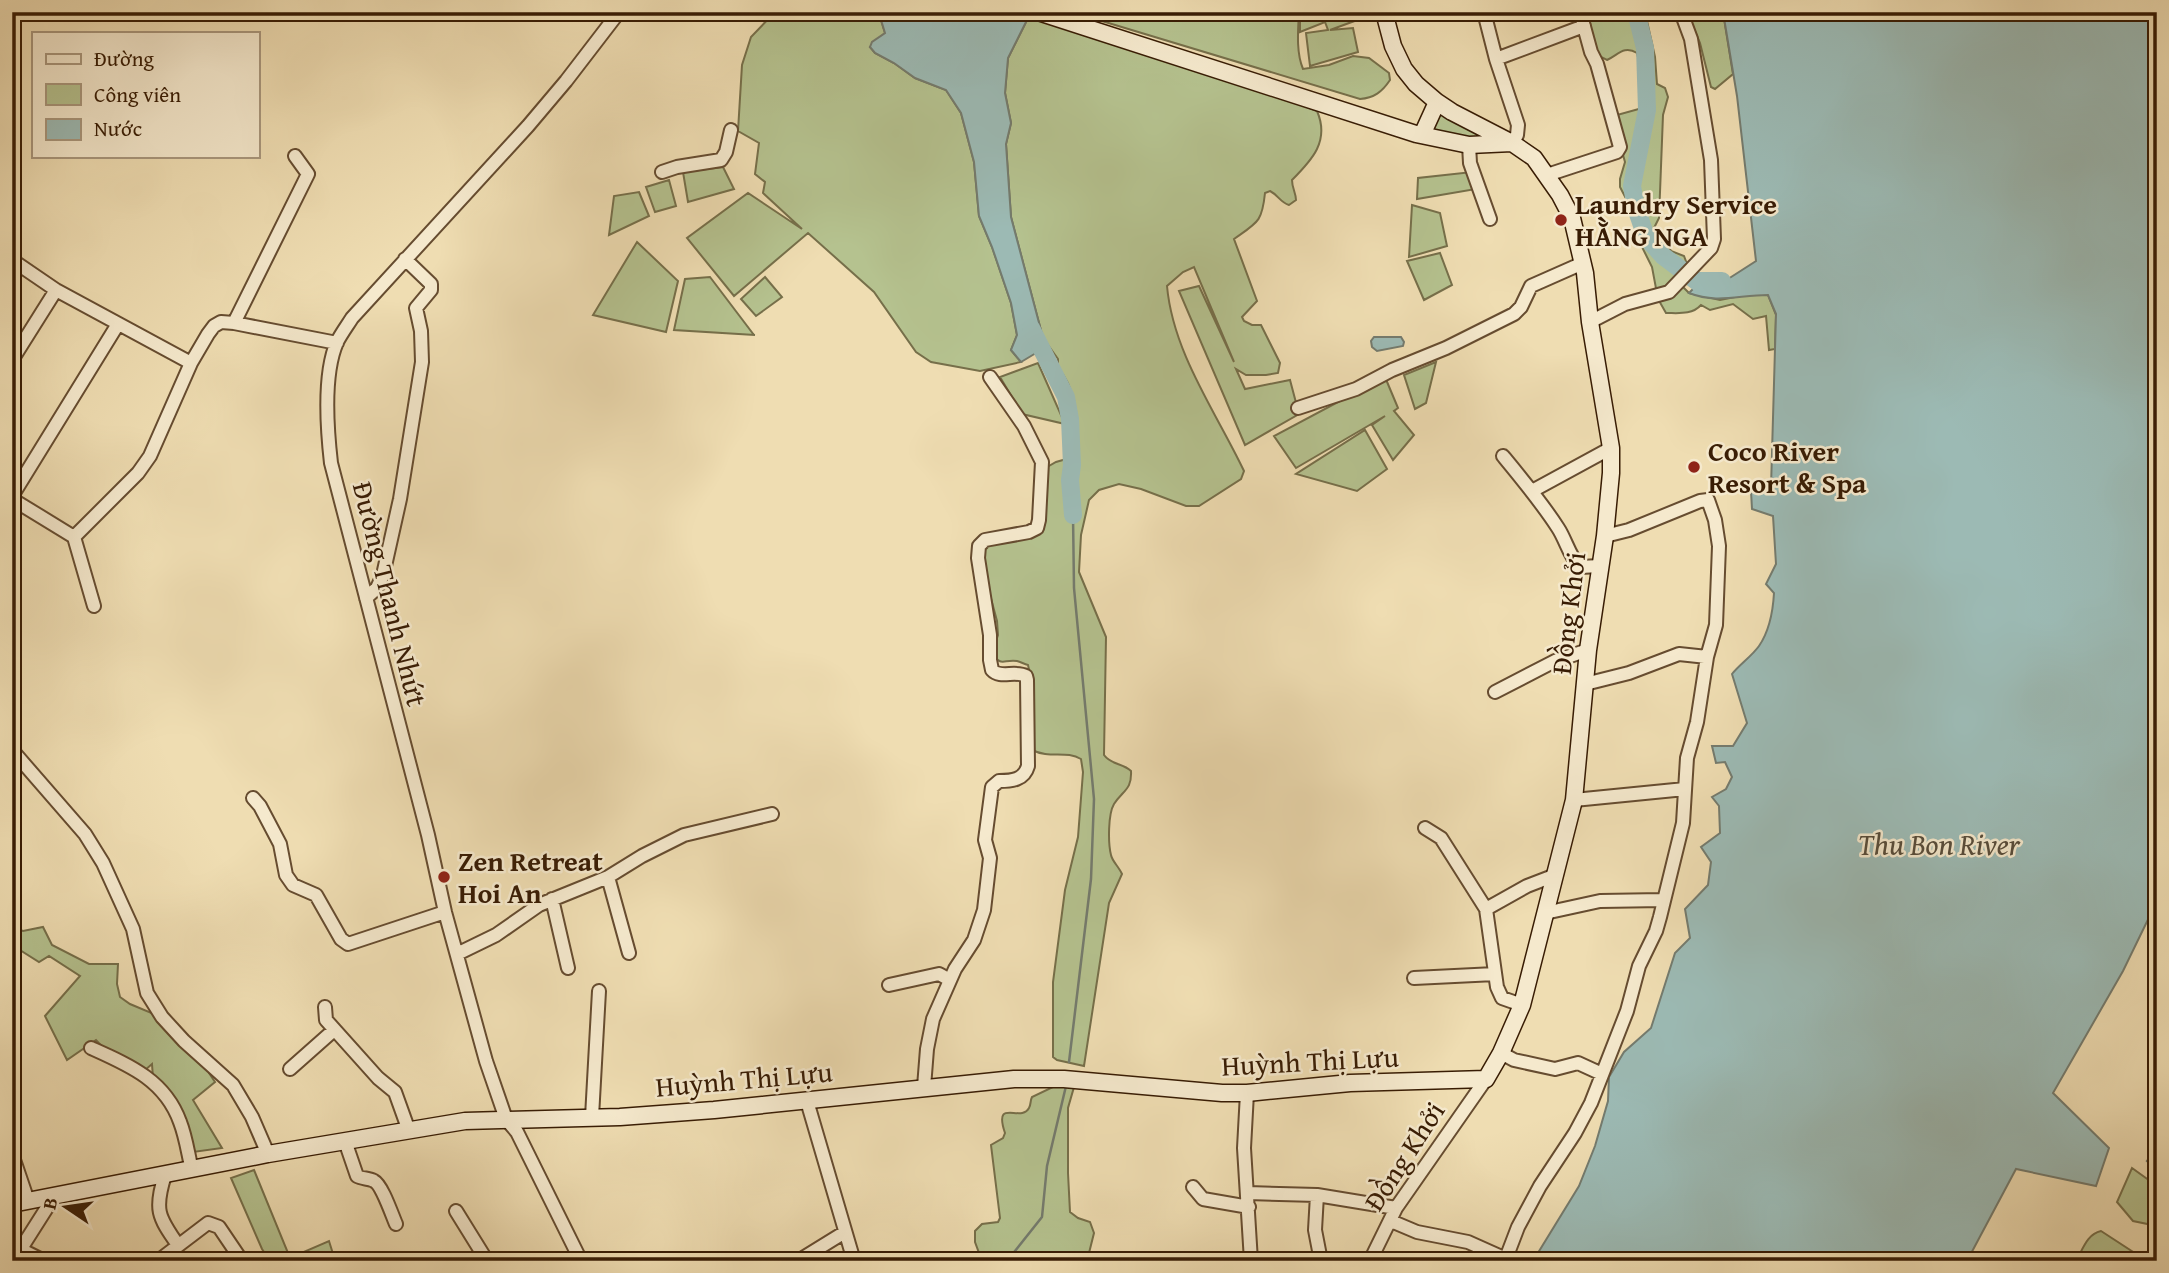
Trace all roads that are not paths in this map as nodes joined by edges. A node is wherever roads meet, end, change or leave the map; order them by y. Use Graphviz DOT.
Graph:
graph roads {
  1 [pos="619,12"];
  2 [pos="1038,12"];
  3 [pos="1384,12"];
  4 [pos="1484,12"];
  5 [pos="1580,12"];
  6 [pos="1681,12"];
  7 [pos="1584,26"];
  8 [pos="1496,59"];
  9 [pos="1437,102"];
  10 [pos="732,130"];
  11 [pos="1422,135"];
  12 [pos="1511,143"];
  13 [pos="1469,145"];
  14 [pos="295,156"];
  15 [pos="662,172"];
  16 [pos="1547,175"];
  17 [pos="1490,219"];
  18 [pos="405,259"];
  19 [pos="12,260"];
  20 [pos="1583,263"];
  21 [pos="56,290"];
  22 [pos="1590,322"];
  23 [pos="234,323"];
  24 [pos="118,324"];
  25 [pos="337,343"];
  26 [pos="12,360"];
  27 [pos="191,363"];
  28 [pos="990,377"];
  29 [pos="1298,408"];
  30 [pos="1611,449"];
  31 [pos="1503,456"];
  32 [pos="1532,491"];
  33 [pos="12,498"];
  34 [pos="1605,536"];
  35 [pos="74,537"];
  36 [pos="1600,566"];
  37 [pos="366,597"];
  38 [pos="94,607"];
  39 [pos="1588,650"];
  40 [pos="1707,657"];
  41 [pos="1585,684"];
  42 [pos="1495,692"];
  43 [pos="12,750"];
  44 [pos="1685,789"];
  45 [pos="253,798"];
  46 [pos="1574,800"];
  47 [pos="772,814"];
  48 [pos="1425,828"];
  49 [pos="1553,876"];
  50 [pos="608,877"];
  51 [pos="552,899"];
  52 [pos="1663,900"];
  53 [pos="1486,909"];
  54 [pos="445,912"];
  55 [pos="1545,913"];
  56 [pos="629,953"];
  57 [pos="457,954"];
  58 [pos="568,968"];
  59 [pos="1495,974"];
  60 [pos="1414,978"];
  61 [pos="950,980"];
  62 [pos="889,985"];
  63 [pos="599,991"];
  64 [pos="1522,1005"];
  65 [pos="325,1007"];
  66 [pos="334,1031"];
  67 [pos="91,1048"];
  68 [pos="1502,1053"];
  69 [pos="290,1069"];
  70 [pos="1602,1074"];
  71 [pos="1486,1079"];
  72 [pos="924,1087"];
  73 [pos="1247,1093"];
  74 [pos="807,1101"];
  75 [pos="592,1117"];
  76 [pos="506,1119"];
  77 [pos="409,1131"];
  78 [pos="345,1141"];
  79 [pos="12,1154"];
  80 [pos="268,1154"];
  81 [pos="192,1170"];
  82 [pos="165,1175"];
  83 [pos="1193,1188"];
  84 [pos="1248,1192"];
  85 [pos="55,1195"];
  86 [pos="1317,1195"];
  87 [pos="20,1202"];
  88 [pos="1249,1208"];
  89 [pos="456,1211"];
  90 [pos="1394,1214"];
  91 [pos="396,1224"];
  92 [pos="845,1232"];
  93 [pos="178,1245"];
  94 [pos="1506,1260"];
  95 [pos="44,1261"];
  96 [pos="158,1261"];
  97 [pos="242,1261"];
  98 [pos="487,1261"];
  99 [pos="581,1261"];
  100 [pos="797,1261"];
  101 [pos="854,1261"];
  102 [pos="1251,1261"];
  103 [pos="1321,1261"];
  104 [pos="1370,1261"];
  1 -- 18 [label="street, Đường Thanh Nhứt"];
  2 -- 11 [label="street"];
  3 -- 9 [label="street, Đồng Khởi"];
  4 -- 8 [label="street"];
  5 -- 7 [label="street"];
  6 -- 22 [label="street"];
  7 -- 8 [label="street"];
  7 -- 16 [label="street"];
  8 -- 12 [label="street"];
  9 -- 11 [label="street"];
  9 -- 12 [label="street, Đồng Khởi"];
  10 -- 15 [label="street"];
  11 -- 13 [label="street"];
  12 -- 13 [label="street"];
  12 -- 16 [label="street, Đồng Khởi"];
  13 -- 17 [label="street"];
  14 -- 23 [label="street"];
  16 -- 20 [label="street, Đồng Khởi"];
  18 -- 25 [label="street, Đường Thanh Nhứt"];
  18 -- 37 [label="street"];
  19 -- 21 [label="street"];
  20 -- 22 [label="street, Đồng Khởi"];
  20 -- 29 [label="street"];
  21 -- 24 [label="street"];
  21 -- 26 [label="street"];
  22 -- 30 [label="street, Đồng Khởi"];
  23 -- 25 [label="street"];
  23 -- 27 [label="street"];
  24 -- 27 [label="street"];
  24 -- 33 [label="street"];
  25 -- 37 [label="street, Đường Thanh Nhứt"];
  27 -- 35 [label="street"];
  28 -- 61 [label="street"];
  30 -- 32 [label="street"];
  30 -- 34 [label="street, Đồng Khởi"];
  31 -- 32 [label="street"];
  32 -- 36 [label="street"];
  33 -- 35 [label="street"];
  34 -- 36 [label="street, Đồng Khởi"];
  34 -- 40 [label="street"];
  35 -- 38 [label="street"];
  36 -- 39 [label="street, Đồng Khởi"];
  37 -- 54 [label="street, Đường Thanh Nhứt"];
  39 -- 41 [label="street, Đồng Khởi"];
  39 -- 42 [label="street"];
  40 -- 41 [label="street"];
  40 -- 44 [label="street"];
  41 -- 46 [label="street, Đồng Khởi"];
  43 -- 80 [label="street"];
  44 -- 46 [label="street"];
  44 -- 52 [label="street"];
  45 -- 54 [label="street"];
  46 -- 49 [label="street, Đồng Khởi"];
  47 -- 50 [label="street"];
  48 -- 53 [label="street"];
  49 -- 53 [label="street"];
  49 -- 55 [label="street, Đồng Khởi"];
  50 -- 51 [label="street"];
  50 -- 56 [label="street"];
  51 -- 57 [label="street"];
  51 -- 58 [label="street"];
  52 -- 55 [label="street"];
  52 -- 70 [label="street"];
  53 -- 59 [label="street"];
  54 -- 57 [label="street, Đường Thanh Nhứt"];
  55 -- 64 [label="street, Đồng Khởi"];
  57 -- 76 [label="street, Đường Thanh Nhứt"];
  59 -- 60 [label="street"];
  59 -- 64 [label="street"];
  61 -- 62 [label="street"];
  61 -- 72 [label="street"];
  63 -- 75 [label="street"];
  64 -- 68 [label="street, Đồng Khởi"];
  65 -- 66 [label="street"];
  66 -- 69 [label="street"];
  66 -- 77 [label="street"];
  67 -- 81 [label="street"];
  68 -- 70 [label="street"];
  68 -- 71 [label="street, Đồng Khởi"];
  70 -- 94 [label="street"];
  71 -- 73 [label="street, Huỳnh Thị Lựu"];
  71 -- 90 [label="street, Đồng Khởi"];
  72 -- 73 [label="street, Huỳnh Thị Lựu"];
  72 -- 74 [label="street, Huỳnh Thị Lựu"];
  73 -- 84 [label="street"];
  74 -- 75 [label="street, Huỳnh Thị Lựu"];
  74 -- 92 [label="street"];
  75 -- 76 [label="street, Huỳnh Thị Lựu"];
  76 -- 77 [label="street, Huỳnh Thị Lựu"];
  76 -- 99 [label="street, Đường Thanh Nhứt"];
  77 -- 78 [label="street, Huỳnh Thị Lựu"];
  78 -- 80 [label="street, Huỳnh Thị Lựu"];
  78 -- 91 [label="street"];
  79 -- 87 [label="street"];
  80 -- 81 [label="street, Huỳnh Thị Lựu"];
  81 -- 82 [label="street, Huỳnh Thị Lựu"];
  82 -- 85 [label="street, Huỳnh Thị Lựu"];
  82 -- 93 [label="street"];
  83 -- 88 [label="street"];
  84 -- 86 [label="street"];
  84 -- 88 [label="street"];
  85 -- 87 [label="street, Huỳnh Thị Lựu"];
  85 -- 95 [label="street"];
  86 -- 90 [label="street"];
  86 -- 103 [label="street"];
  88 -- 102 [label="street"];
  89 -- 98 [label="street"];
  90 -- 94 [label="street"];
  90 -- 104 [label="street, Đồng Khởi"];
  92 -- 100 [label="street"];
  92 -- 101 [label="street"];
  93 -- 96 [label="street"];
  93 -- 97 [label="street"];
}
